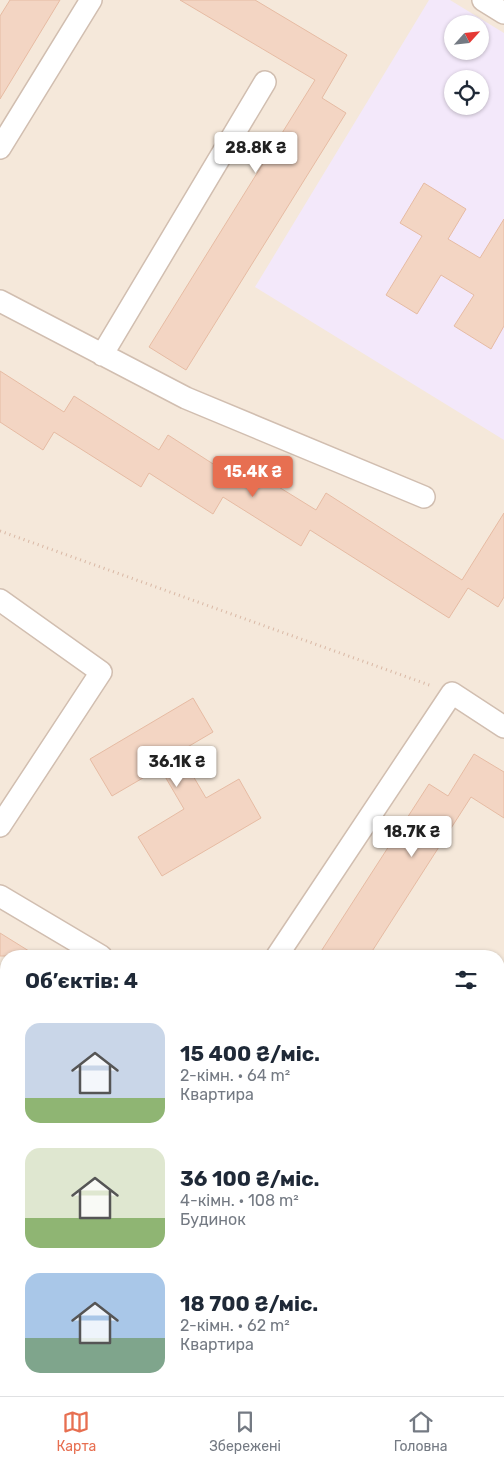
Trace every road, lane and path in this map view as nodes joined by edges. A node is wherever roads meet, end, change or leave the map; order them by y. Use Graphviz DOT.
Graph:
graph roads {
  1 [pos="91,0"];
  2 [pos="483,0"];
  3 [pos="504,13"];
  4 [pos="265,82"];
  5 [pos="0,148"];
  6 [pos="0,301"];
  7 [pos="102,355"];
  8 [pos="424,497"];
  9 [pos="0,530"];
  10 [pos="0,600"];
  11 [pos="452,693"];
  12 [pos="504,727"];
  13 [pos="0,826"];
  14 [pos="0,896"];
  15 [pos="91,950"];
  16 [pos="280,950"];
  1 -- 5 [label="street"];
  2 -- 3 [label="street"];
  4 -- 7 [label="street"];
  6 -- 7 [label="street"];
  7 -- 8 [label="street"];
  9 -- 11 [label="path"];
  10 -- 13 [label="street"];
  11 -- 12 [label="street"];
  11 -- 16 [label="street"];
  14 -- 15 [label="street"];
}
